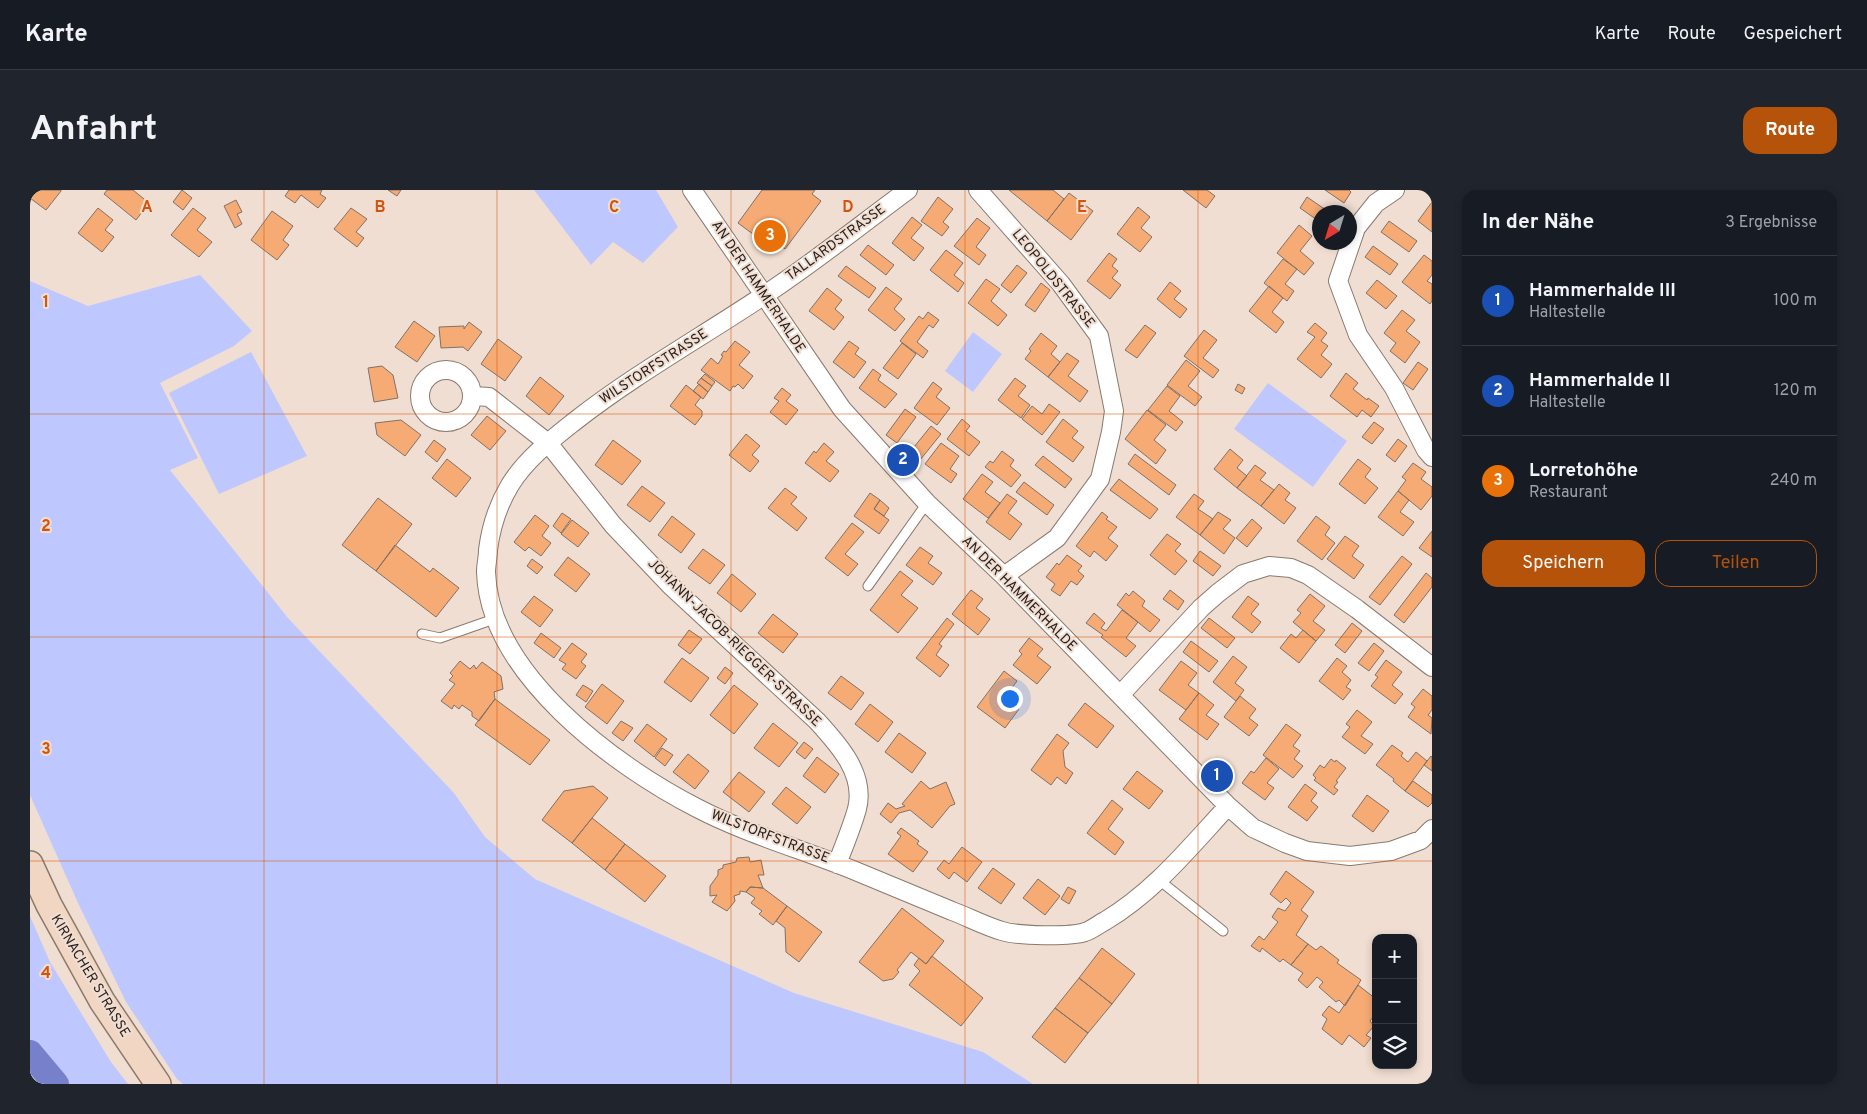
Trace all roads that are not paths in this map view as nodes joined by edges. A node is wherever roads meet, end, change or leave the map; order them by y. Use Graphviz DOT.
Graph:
graph roads {
  1 [pos="692,190"];
  2 [pos="908,190"];
  3 [pos="978,190"];
  4 [pos="1395,190"];
  5 [pos="764,296"];
  6 [pos="473,396"];
  7 [pos="548,443"];
  8 [pos="1432,457"];
  9 [pos="927,503"];
  10 [pos="1004,576"];
  11 [pos="868,586"];
  12 [pos="497,618"];
  13 [pos="422,634"];
  14 [pos="1432,667"];
  15 [pos="1120,695"];
  16 [pos="1228,806"];
  17 [pos="1432,829"];
  18 [pos="30,864"];
  19 [pos="837,864"];
  20 [pos="1159,880"];
  21 [pos="1223,931"];
  22 [pos="158,1084"];
  1 -- 5 [label="street, AN DER HAMMERHALDE"];
  2 -- 5 [label="street, TALLARDSTRASSE"];
  3 -- 10 [label="street, LEOPOLDSTRASSE"];
  4 -- 8 [label="street"];
  5 -- 7 [label="street, WILSTORFSTRASSE"];
  5 -- 9 [label="street, AN DER HAMMERHALDE"];
  6 -- 7 [label="street"];
  7 -- 12 [label="street, WILSTORFSTRASSE"];
  7 -- 19 [label="street, JOHANN-JACOB-RIEGGER-STRASSE"];
  9 -- 10 [label="street, AN DER HAMMERHALDE"];
  9 -- 11 [label="lane"];
  10 -- 15 [label="street, AN DER HAMMERHALDE"];
  12 -- 13 [label="lane"];
  12 -- 19 [label="street, WILSTORFSTRASSE"];
  14 -- 15 [label="street"];
  15 -- 16 [label="street, AN DER HAMMERHALDE"];
  16 -- 17 [label="street, AN DER HAMMERHALDE"];
  16 -- 20 [label="street, WILSTORFSTRASSE"];
  18 -- 22 [label="main road, KIRNACHER STRASSE"];
  19 -- 20 [label="street, WILSTORFSTRASSE"];
  20 -- 21 [label="lane"];
}
